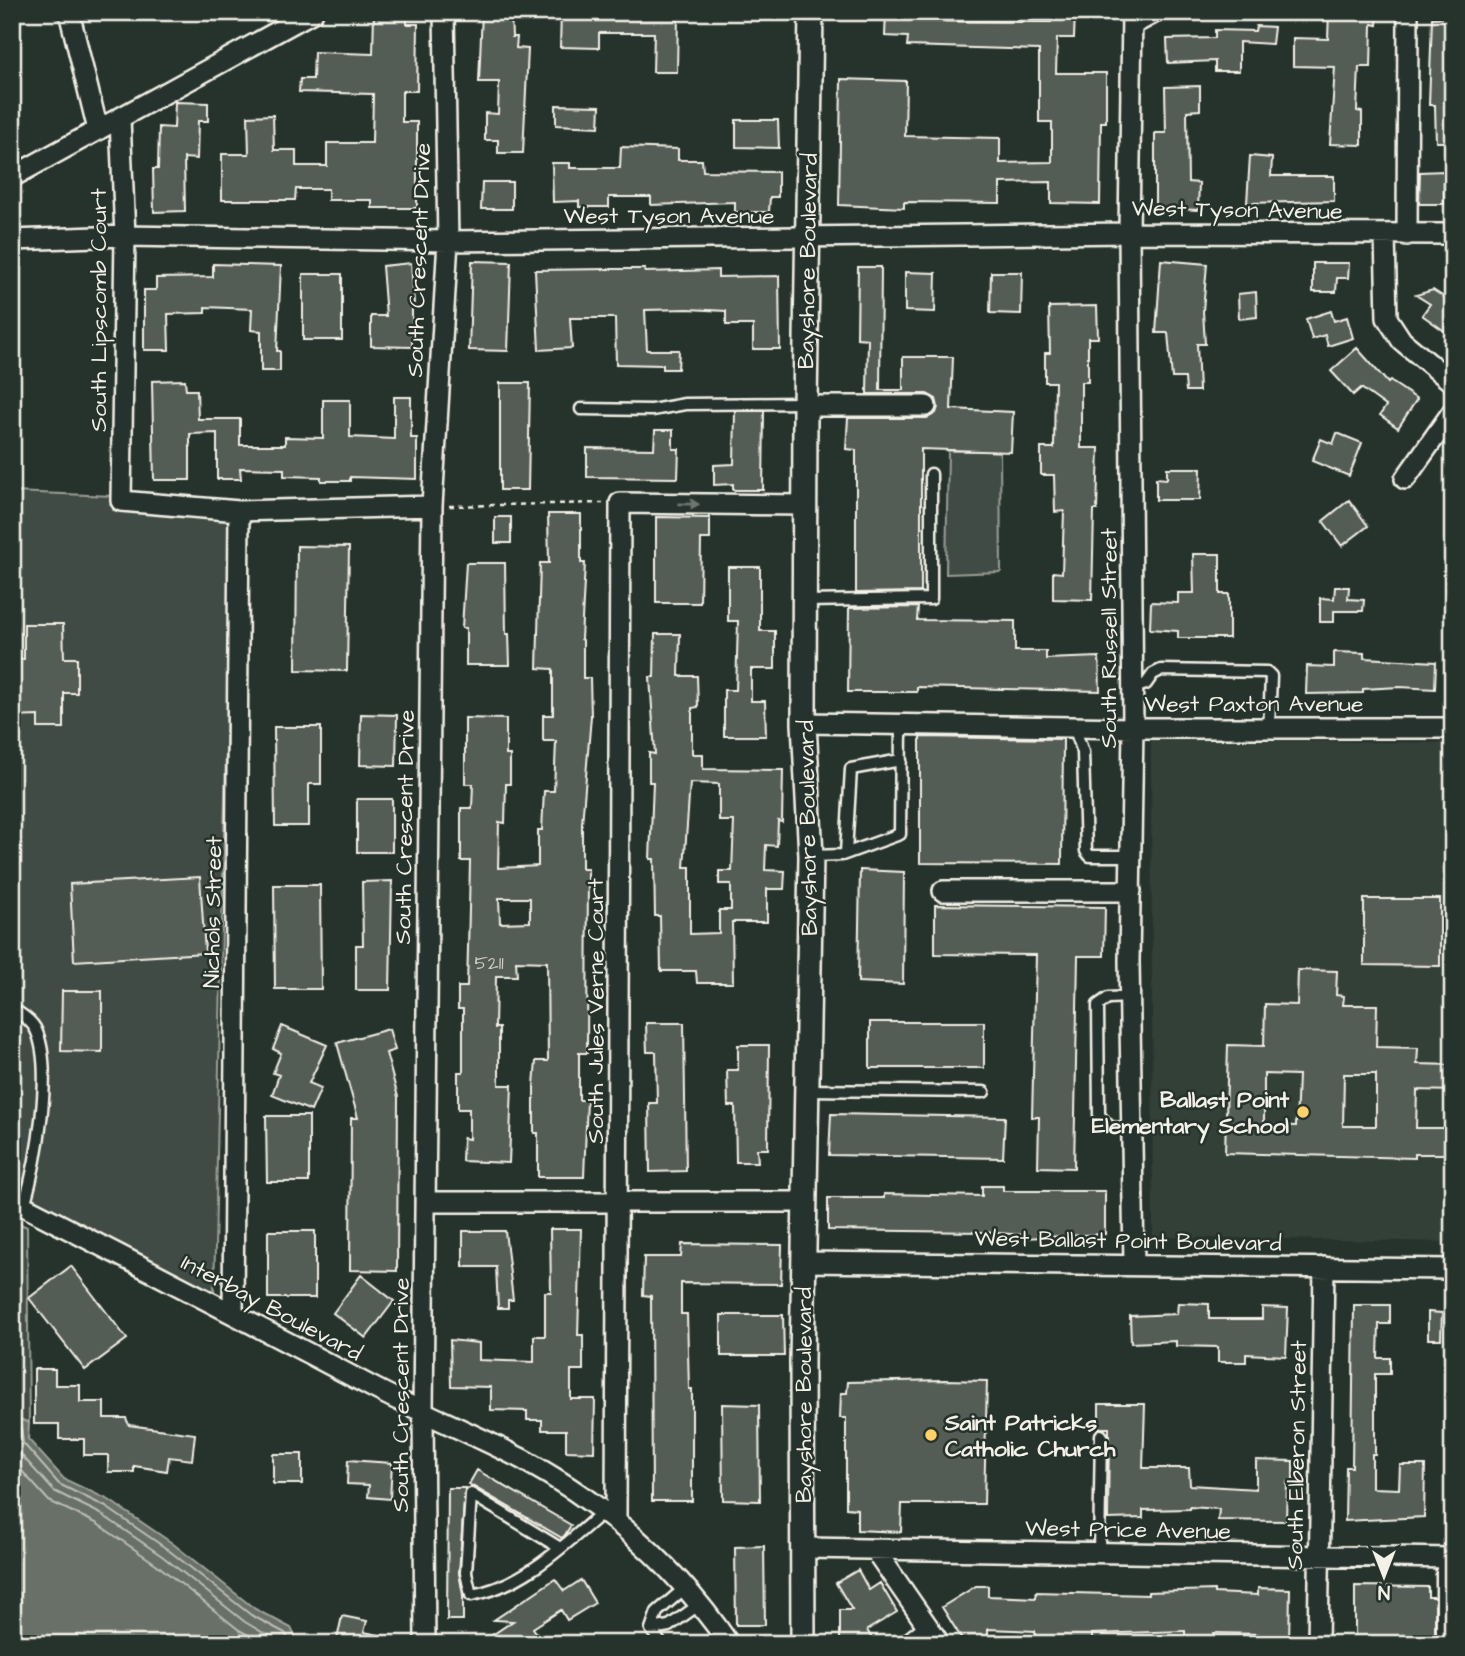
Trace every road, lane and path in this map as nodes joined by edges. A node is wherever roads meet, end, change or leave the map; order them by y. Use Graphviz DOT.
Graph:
graph roads {
  1 [pos="69,12"];
  2 [pos="313,12"];
  3 [pos="444,12"];
  4 [pos="811,12"];
  5 [pos="1156,12"];
  6 [pos="1408,12"];
  7 [pos="1132,19"];
  8 [pos="120,119"];
  9 [pos="98,130"];
  10 [pos="12,177"];
  11 [pos="1129,233"];
  12 [pos="1453,234"];
  13 [pos="1407,235"];
  14 [pos="125,236"];
  15 [pos="1385,236"];
  16 [pos="807,239"];
  17 [pos="12,240"];
  18 [pos="448,241"];
  19 [pos="1453,383"];
  20 [pos="805,404"];
  21 [pos="926,406"];
  22 [pos="581,409"];
  23 [pos="1453,411"];
  24 [pos="930,474"];
  25 [pos="1405,478"];
  26 [pos="620,503"];
  27 [pos="804,505"];
  28 [pos="432,506"];
  29 [pos="239,511"];
  30 [pos="804,601"];
  31 [pos="1133,688"];
  32 [pos="804,723"];
  33 [pos="901,724"];
  34 [pos="1074,727"];
  35 [pos="1269,727"];
  36 [pos="1133,728"];
  37 [pos="1453,728"];
  38 [pos="901,760"];
  39 [pos="846,853"];
  40 [pos="811,856"];
  41 [pos="1131,856"];
  42 [pos="943,891"];
  43 [pos="1130,891"];
  44 [pos="1130,997"];
  45 [pos="19,1013"];
  46 [pos="806,1090"];
  47 [pos="984,1092"];
  48 [pos="1132,1129"];
  49 [pos="619,1200"];
  50 [pos="425,1202"];
  51 [pos="804,1202"];
  52 [pos="18,1203"];
  53 [pos="803,1262"];
  54 [pos="1134,1264"];
  55 [pos="1324,1267"];
  56 [pos="1453,1269"];
  57 [pos="233,1313"];
  58 [pos="423,1414"];
  59 [pos="1101,1435"];
  60 [pos="610,1515"];
  61 [pos="560,1548"];
  62 [pos="804,1548"];
  63 [pos="875,1550"];
  64 [pos="1099,1553"];
  65 [pos="1318,1556"];
  66 [pos="1447,1558"];
  67 [pos="686,1587"];
  68 [pos="700,1604"];
  69 [pos="926,1624"];
  70 [pos="651,1629"];
  71 [pos="425,1644"];
  72 [pos="661,1644"];
  73 [pos="729,1644"];
  74 [pos="803,1644"];
  75 [pos="901,1644"];
  76 [pos="940,1644"];
  77 [pos="1318,1644"];
  78 [pos="1442,1644"];
  1 -- 9 [label="street"];
  2 -- 8 [label="street"];
  3 -- 18 [label="street, South Crescent Drive"];
  4 -- 16 [label="street, Bayshore Boulevard"];
  5 -- 7 [label="street"];
  6 -- 13 [label="street"];
  7 -- 11 [label="street, South Russell Street"];
  8 -- 9 [label="street"];
  8 -- 14 [label="street, South Lipscomb Court"];
  9 -- 10 [label="street"];
  11 -- 15 [label="street, West Tyson Avenue"];
  11 -- 16 [label="street, West Tyson Avenue"];
  11 -- 31 [label="street, South Russell Street"];
  12 -- 13 [label="street, West Tyson Avenue"];
  13 -- 15 [label="street, West Tyson Avenue"];
  14 -- 17 [label="street, West Tyson Avenue"];
  14 -- 18 [label="street, West Tyson Avenue"];
  14 -- 29 [label="street, South Lipscomb Court"];
  15 -- 19 [label="street"];
  16 -- 18 [label="street, West Tyson Avenue"];
  16 -- 20 [label="street, Bayshore Boulevard"];
  18 -- 28 [label="street, South Crescent Drive"];
  20 -- 21 [label="street"];
  20 -- 22 [label="lane"];
  20 -- 27 [label="street, Bayshore Boulevard"];
  23 -- 25 [label="street"];
  24 -- 30 [label="lane"];
  26 -- 27 [label="street, one-way"];
  26 -- 28 [label="path"];
  26 -- 49 [label="street, South Jules Verne Court"];
  27 -- 30 [label="street, Bayshore Boulevard"];
  28 -- 29 [label="street"];
  28 -- 50 [label="street, South Crescent Drive"];
  29 -- 57 [label="street, Nichols Street"];
  30 -- 32 [label="street, Bayshore Boulevard"];
  31 -- 35 [label="lane"];
  31 -- 36 [label="street, South Russell Street"];
  32 -- 33 [label="street, West Paxton Avenue"];
  32 -- 40 [label="street, Bayshore Boulevard"];
  33 -- 34 [label="street, West Paxton Avenue"];
  33 -- 38 [label="lane"];
  34 -- 36 [label="street, West Paxton Avenue"];
  34 -- 41 [label="lane"];
  35 -- 36 [label="street, West Paxton Avenue"];
  35 -- 37 [label="street, West Paxton Avenue"];
  36 -- 41 [label="street, South Russell Street"];
  38 -- 39 [label="lane"];
  38 -- 39 [label="lane"];
  39 -- 40 [label="lane"];
  40 -- 46 [label="street, Bayshore Boulevard"];
  41 -- 43 [label="street, South Russell Street"];
  42 -- 43 [label="street"];
  43 -- 44 [label="street, South Russell Street"];
  44 -- 48 [label="street, South Russell Street"];
  44 -- 48 [label="lane"];
  45 -- 52 [label="lane"];
  46 -- 47 [label="lane"];
  46 -- 51 [label="street, Bayshore Boulevard"];
  48 -- 54 [label="street, South Russell Street"];
  49 -- 50 [label="street"];
  49 -- 51 [label="street"];
  49 -- 60 [label="street, South Jules Verne Court"];
  50 -- 58 [label="street, South Crescent Drive"];
  51 -- 53 [label="street, Bayshore Boulevard"];
  52 -- 57 [label="street, Interbay Boulevard"];
  53 -- 54 [label="street, West Ballast Point Boulevard"];
  53 -- 62 [label="street, Bayshore Boulevard"];
  54 -- 55 [label="street, West Ballast Point Boulevard"];
  55 -- 56 [label="street, West Ballast Point Boulevard"];
  55 -- 65 [label="street, South Elberon Street"];
  57 -- 58 [label="street, Interbay Boulevard"];
  58 -- 60 [label="street, Interbay Boulevard"];
  58 -- 71 [label="street, South Crescent Drive"];
  59 -- 64 [label="lane"];
  60 -- 61 [label="lane"];
  60 -- 67 [label="street, Interbay Boulevard"];
  61 -- 61 [label="lane"];
  62 -- 63 [label="street, West Price Avenue"];
  62 -- 74 [label="street, Bayshore Boulevard"];
  63 -- 64 [label="street, West Price Avenue"];
  63 -- 69 [label="street"];
  64 -- 65 [label="street, West Price Avenue"];
  65 -- 66 [label="street, West Price Avenue"];
  65 -- 77 [label="street, South Elberon Street"];
  66 -- 78 [label="lane"];
  67 -- 68 [label="street, Interbay Boulevard"];
  67 -- 70 [label="lane"];
  68 -- 70 [label="lane"];
  68 -- 73 [label="street, Interbay Boulevard"];
  69 -- 75 [label="lane"];
  69 -- 76 [label="street"];
  70 -- 72 [label="lane"];
}
